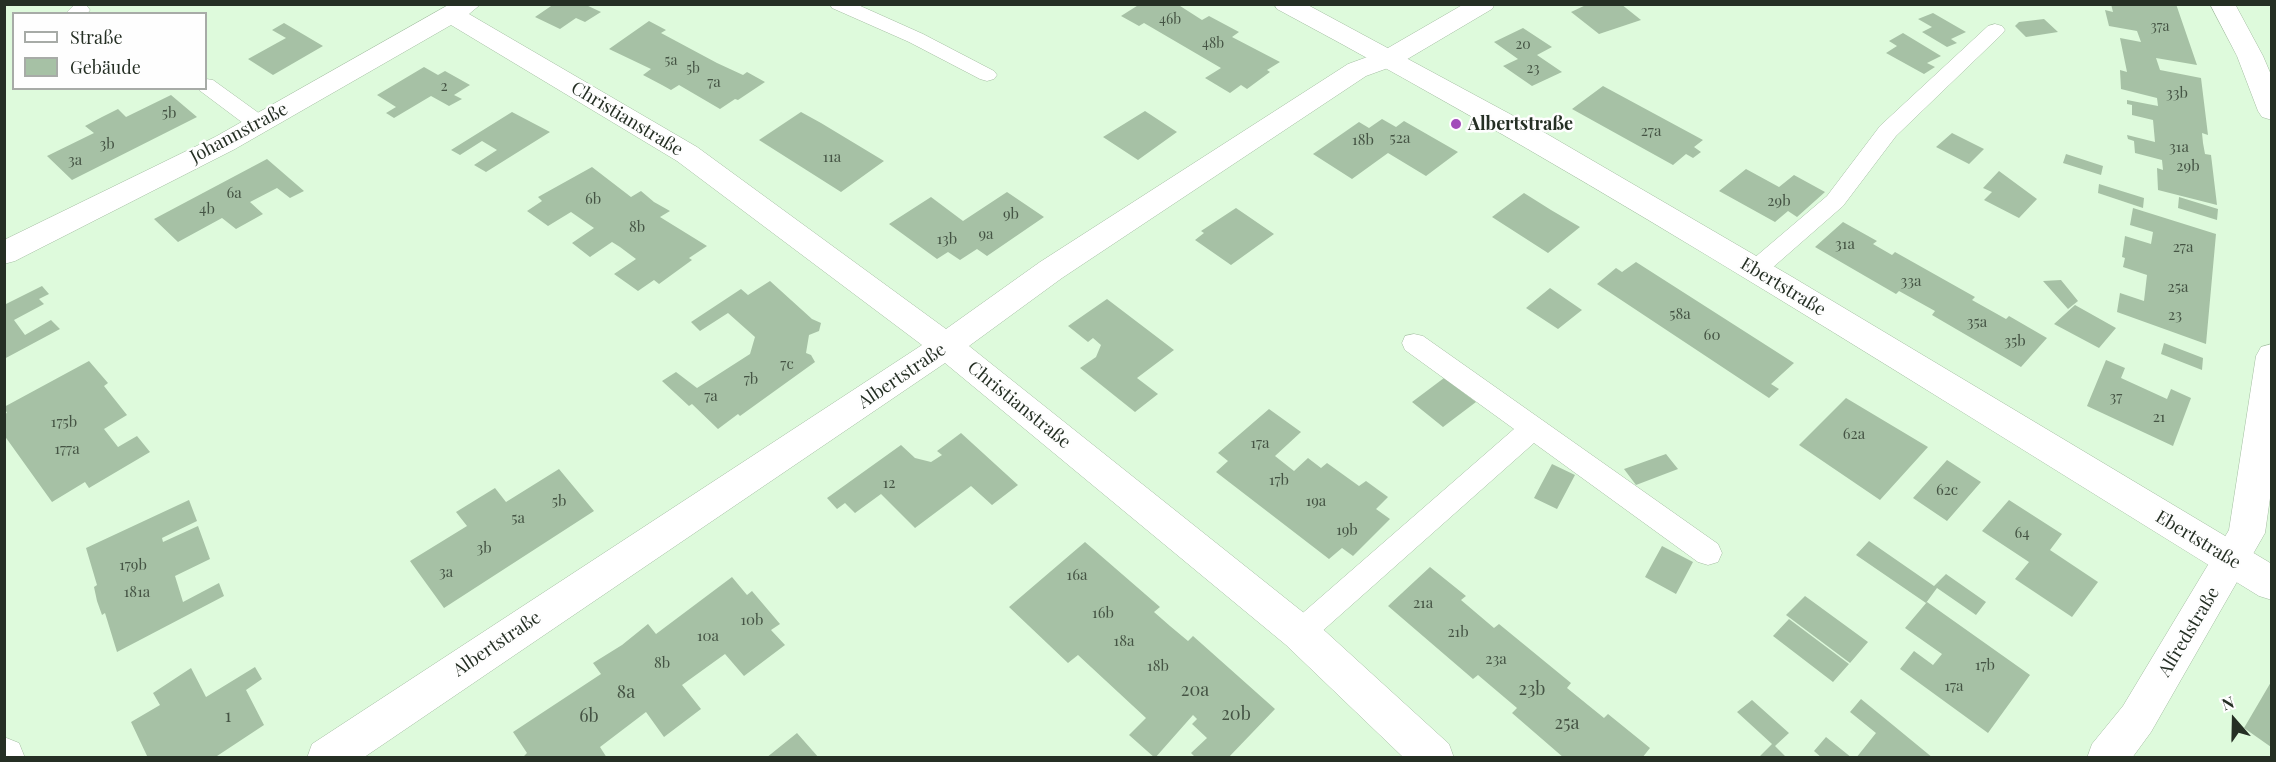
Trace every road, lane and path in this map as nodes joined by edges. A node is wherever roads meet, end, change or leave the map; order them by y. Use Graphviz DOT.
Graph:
graph roads {
  1 [pos="839,4"];
  2 [pos="1286,4"];
  3 [pos="1483,4"];
  4 [pos="2222,4"];
  5 [pos="461,10"];
  6 [pos="1995,30"];
  7 [pos="1390,58"];
  8 [pos="987,75"];
  9 [pos="207,86"];
  10 [pos="2271,111"];
  11 [pos="259,124"];
  12 [pos="4,253"];
  13 [pos="1755,270"];
  14 [pos="1414,343"];
  15 [pos="946,346"];
  16 [pos="2271,356"];
  17 [pos="1533,428"];
  18 [pos="1708,553"];
  19 [pos="2233,561"];
  20 [pos="2271,584"];
  21 [pos="1300,633"];
  22 [pos="327,758"];
  23 [pos="1434,758"];
  24 [pos="2107,758"];
  1 -- 8 [label="lane"];
  2 -- 7 [label="street, Ebertstraße"];
  3 -- 7 [label="street, Albertstraße"];
  4 -- 10 [label="street"];
  5 -- 11 [label="street, Johannstraße"];
  5 -- 15 [label="street, Christianstraße"];
  6 -- 13 [label="lane"];
  7 -- 13 [label="street, Ebertstraße"];
  7 -- 15 [label="street, Albertstraße"];
  9 -- 11 [label="lane"];
  11 -- 12 [label="street, Johannstraße"];
  13 -- 19 [label="street, Ebertstraße"];
  14 -- 17 [label="lane"];
  15 -- 21 [label="street, Christianstraße"];
  15 -- 22 [label="street, Albertstraße"];
  16 -- 19 [label="street, Alfredstraße"];
  17 -- 18 [label="lane"];
  17 -- 21 [label="lane"];
  19 -- 20 [label="street, Ebertstraße"];
  19 -- 24 [label="street, Alfredstraße"];
  21 -- 23 [label="street, Christianstraße"];
}
